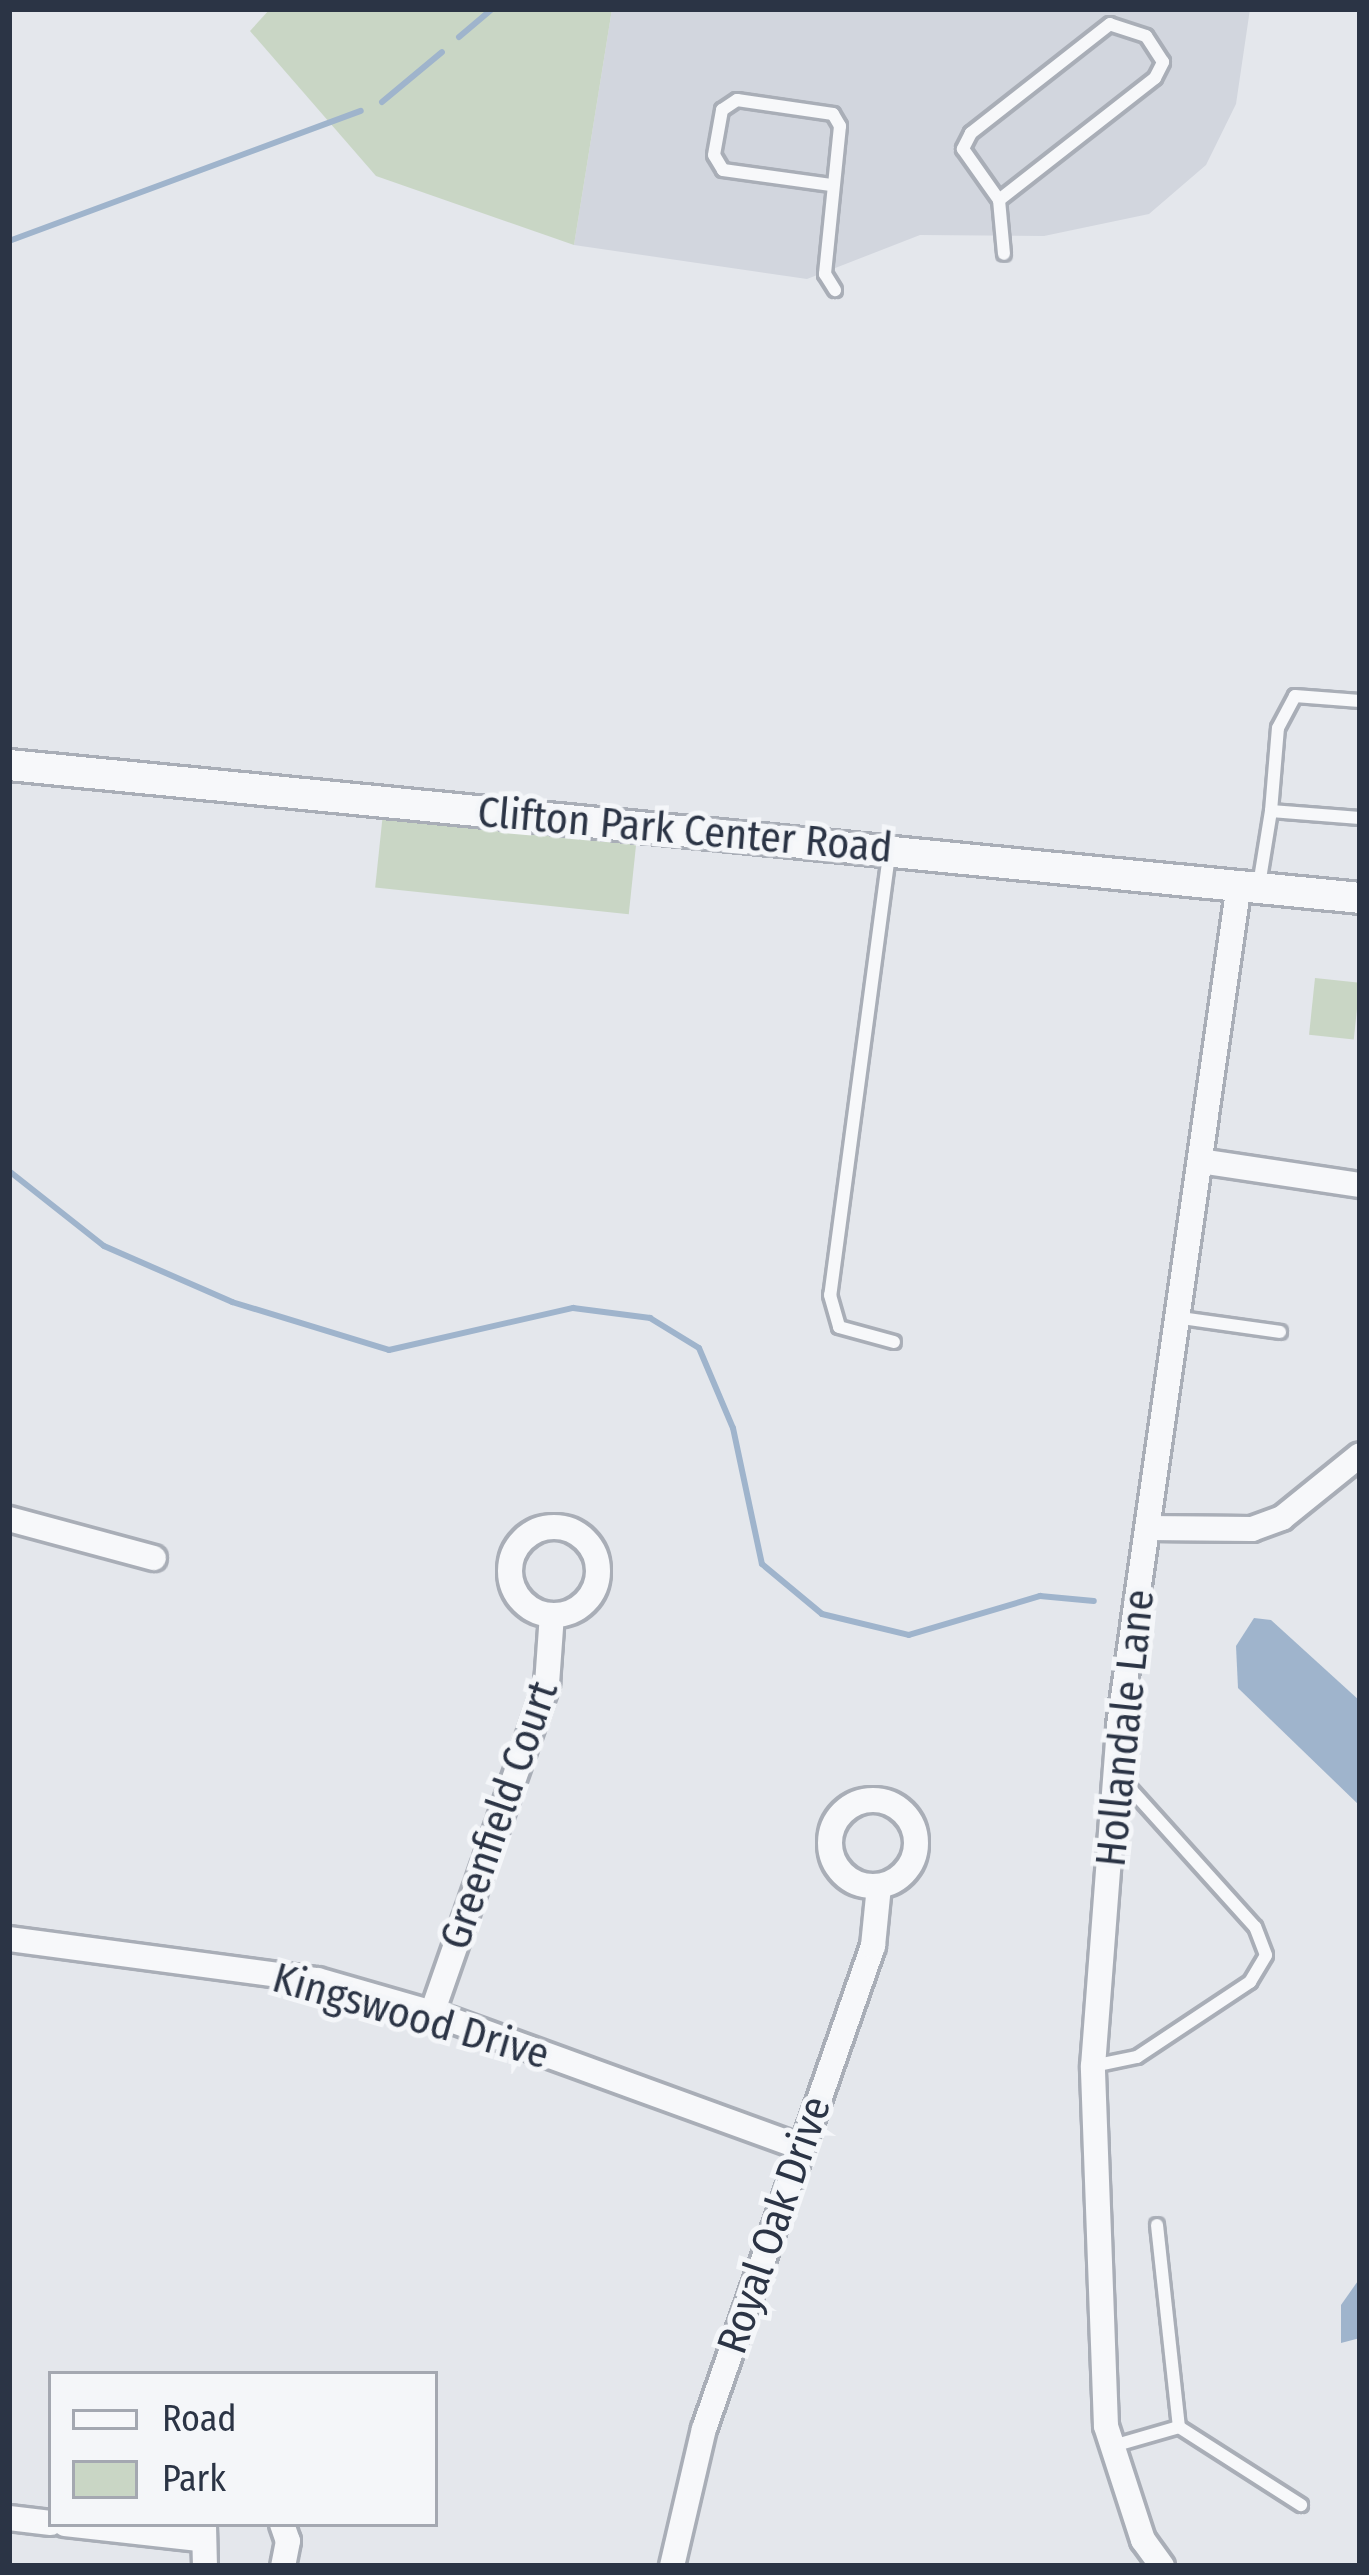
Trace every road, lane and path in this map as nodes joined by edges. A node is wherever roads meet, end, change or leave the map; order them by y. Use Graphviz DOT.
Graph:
graph roads {
  1 [pos="831,185"];
  2 [pos="999,200"];
  3 [pos="1004,254"];
  4 [pos="835,290"];
  5 [pos="1360,701"];
  6 [pos="9,765"];
  7 [pos="1271,811"];
  8 [pos="1360,818"];
  9 [pos="890,848"];
  10 [pos="1249,885"];
  11 [pos="1360,898"];
  12 [pos="1205,1162"];
  13 [pos="1360,1185"];
  14 [pos="1181,1318"];
  15 [pos="1280,1332"];
  16 [pos="894,1342"];
  17 [pos="1360,1455"];
  18 [pos="9,1520"];
  19 [pos="1148,1528"];
  20 [pos="154,1558"];
  21 [pos="552,1615"];
  22 [pos="1115,1772"];
  23 [pos="879,1886"];
  24 [pos="9,1939"];
  25 [pos="432,2013"];
  26 [pos="1094,2066"];
  27 [pos="800,2147"];
  28 [pos="1156,2225"];
  29 [pos="1179,2427"];
  30 [pos="1112,2446"];
  31 [pos="1300,2505"];
  32 [pos="9,2518"];
  33 [pos="48,2522"];
  34 [pos="123,2527"];
  35 [pos="282,2527"];
  36 [pos="202,2531"];
  37 [pos="205,2566"];
  38 [pos="283,2566"];
  39 [pos="672,2566"];
  40 [pos="1162,2566"];
  1 -- 1 [label="lane"];
  1 -- 4 [label="lane"];
  2 -- 2 [label="lane"];
  2 -- 3 [label="lane"];
  5 -- 7 [label="lane"];
  6 -- 9 [label="street, Clifton Park Center Road"];
  7 -- 8 [label="lane"];
  7 -- 10 [label="lane"];
  9 -- 10 [label="street, Clifton Park Center Road"];
  9 -- 16 [label="lane"];
  10 -- 11 [label="street, Clifton Park Center Road"];
  10 -- 12 [label="street, Hollandale Lane"];
  12 -- 13 [label="street"];
  12 -- 14 [label="street, Hollandale Lane"];
  14 -- 15 [label="lane"];
  14 -- 19 [label="street, Hollandale Lane"];
  17 -- 19 [label="street"];
  18 -- 20 [label="street"];
  19 -- 22 [label="street, Hollandale Lane"];
  21 -- 25 [label="street, Greenfield Court"];
  22 -- 26 [label="street, Hollandale Lane"];
  22 -- 26 [label="lane"];
  23 -- 27 [label="street, Royal Oak Drive"];
  24 -- 25 [label="street, Kingswood Drive"];
  25 -- 27 [label="street, Kingswood Drive"];
  26 -- 30 [label="street, Hollandale Lane"];
  27 -- 39 [label="street, Royal Oak Drive"];
  28 -- 29 [label="lane"];
  29 -- 30 [label="lane"];
  29 -- 31 [label="lane"];
  30 -- 40 [label="street, Hollandale Lane"];
  32 -- 33 [label="street"];
  34 -- 36 [label="street"];
  35 -- 38 [label="street"];
  36 -- 37 [label="street"];
}
